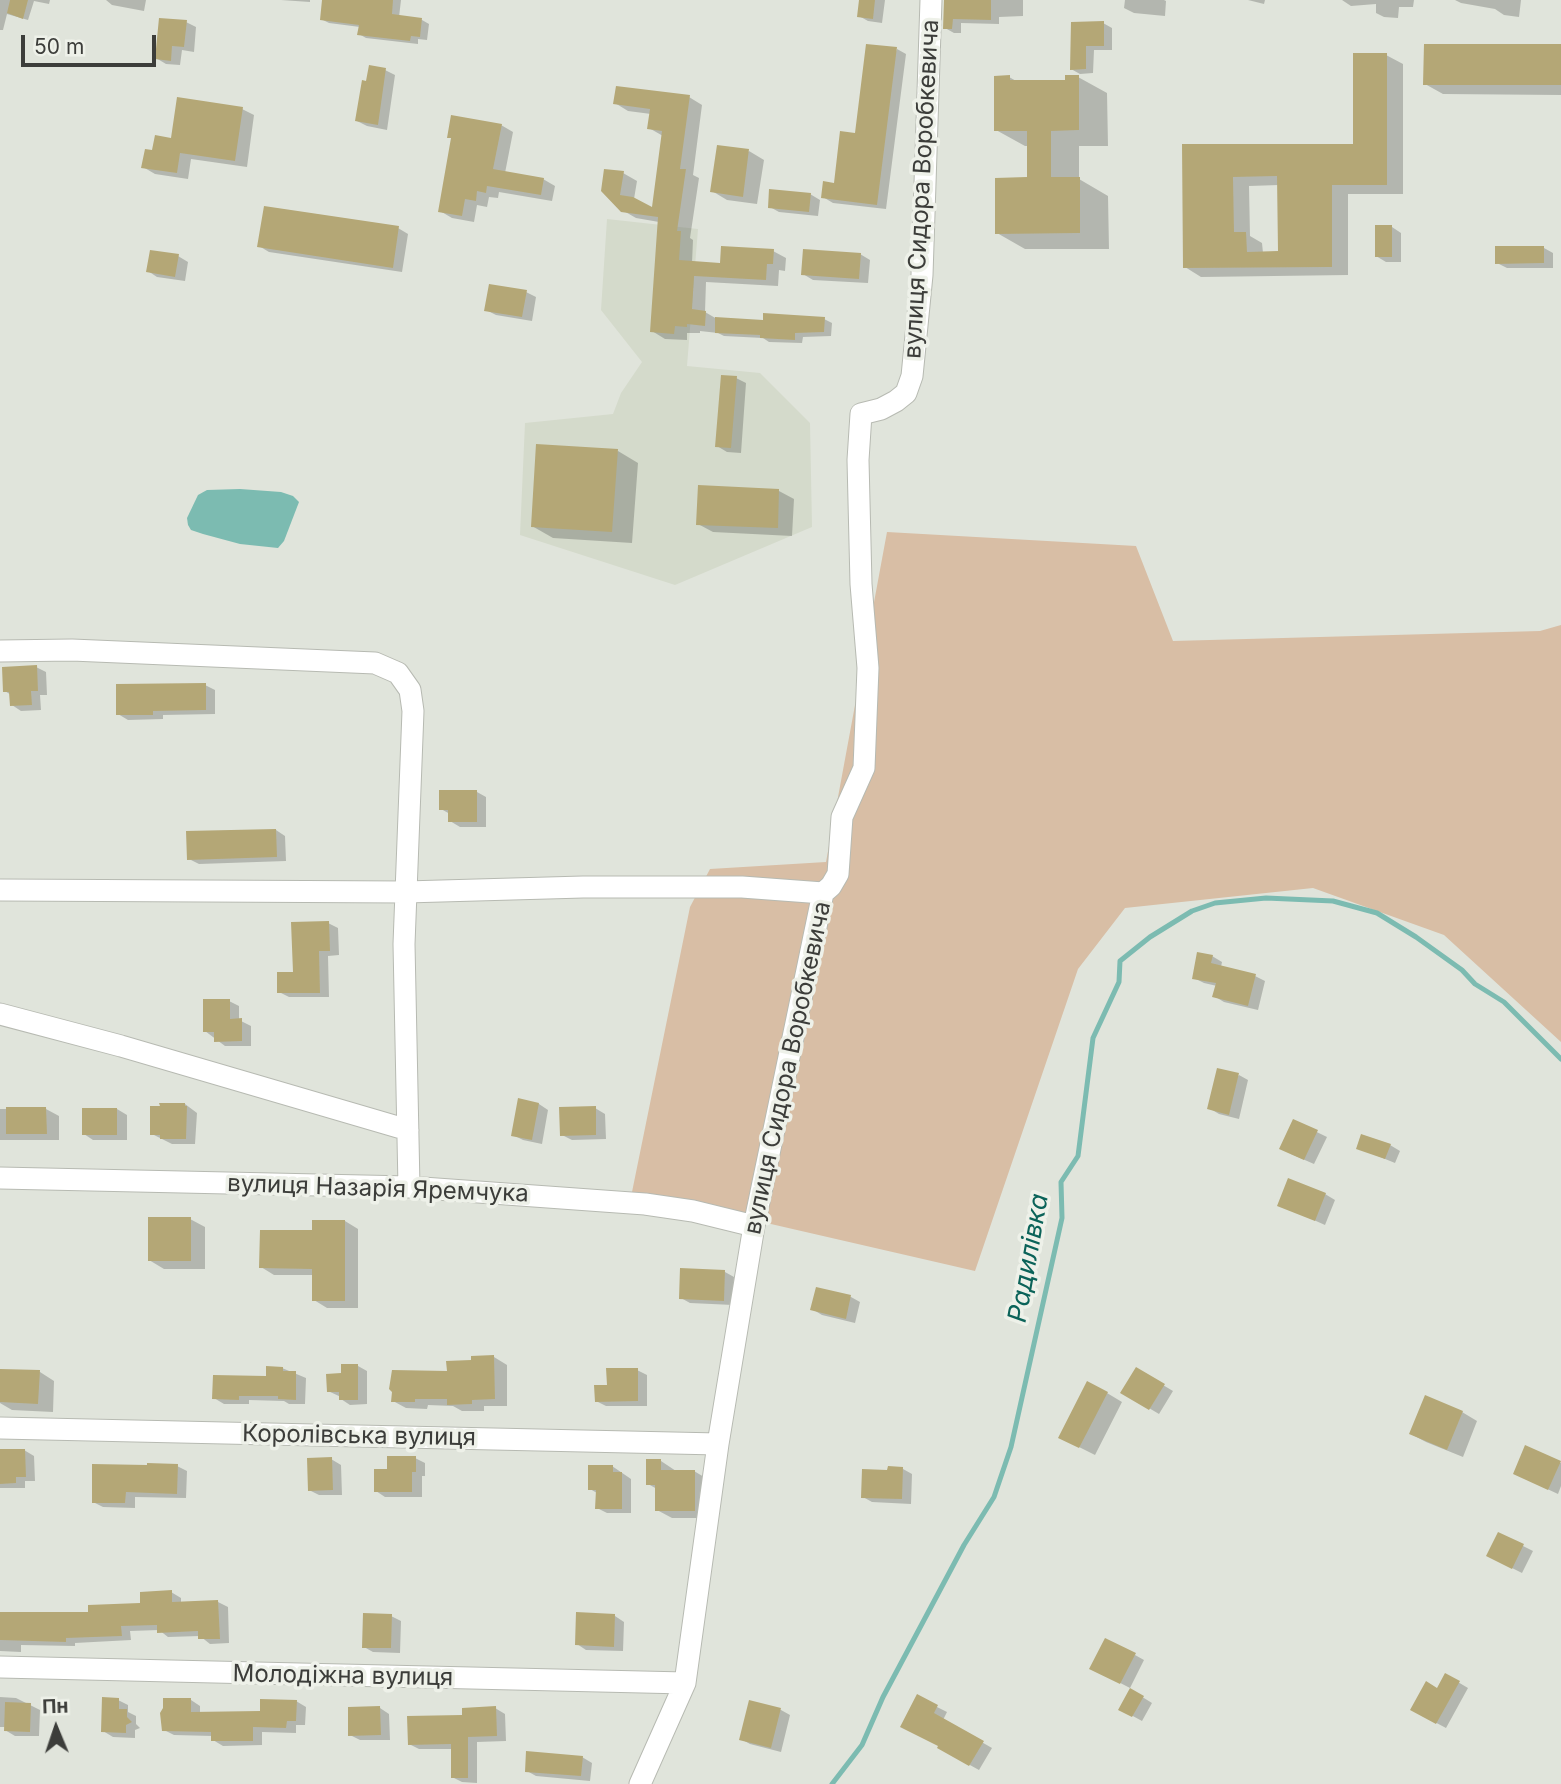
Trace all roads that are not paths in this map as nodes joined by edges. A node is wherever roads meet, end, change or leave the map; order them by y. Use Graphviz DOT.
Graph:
graph roads {
  1 [pos="931,0"];
  2 [pos="0,651"];
  3 [pos="0,890"];
  4 [pos="406,891"];
  5 [pos="823,893"];
  6 [pos="0,1014"];
  7 [pos="408,1130"];
  8 [pos="0,1178"];
  9 [pos="409,1187"];
  10 [pos="754,1226"];
  11 [pos="0,1428"];
  12 [pos="718,1444"];
  13 [pos="0,1667"];
  14 [pos="685,1683"];
  15 [pos="640,1784"];
  1 -- 5 [label="street, вулиця Сидора Воробкевича"];
  2 -- 4 [label="street"];
  3 -- 4 [label="street"];
  4 -- 5 [label="street"];
  4 -- 7 [label="street"];
  5 -- 10 [label="street, вулиця Сидора Воробкевича"];
  6 -- 7 [label="street"];
  7 -- 9 [label="street"];
  8 -- 9 [label="street, вулиця Назарія Яремчука"];
  9 -- 10 [label="street, вулиця Назарія Яремчука"];
  10 -- 12 [label="street, вулиця Сидора Воробкевича"];
  11 -- 12 [label="street, Королівська вулиця"];
  12 -- 14 [label="street, вулиця Сидора Воробкевича"];
  13 -- 14 [label="street, Молодіжна вулиця"];
  14 -- 15 [label="street, вулиця Сидора Воробкевича"];
}
